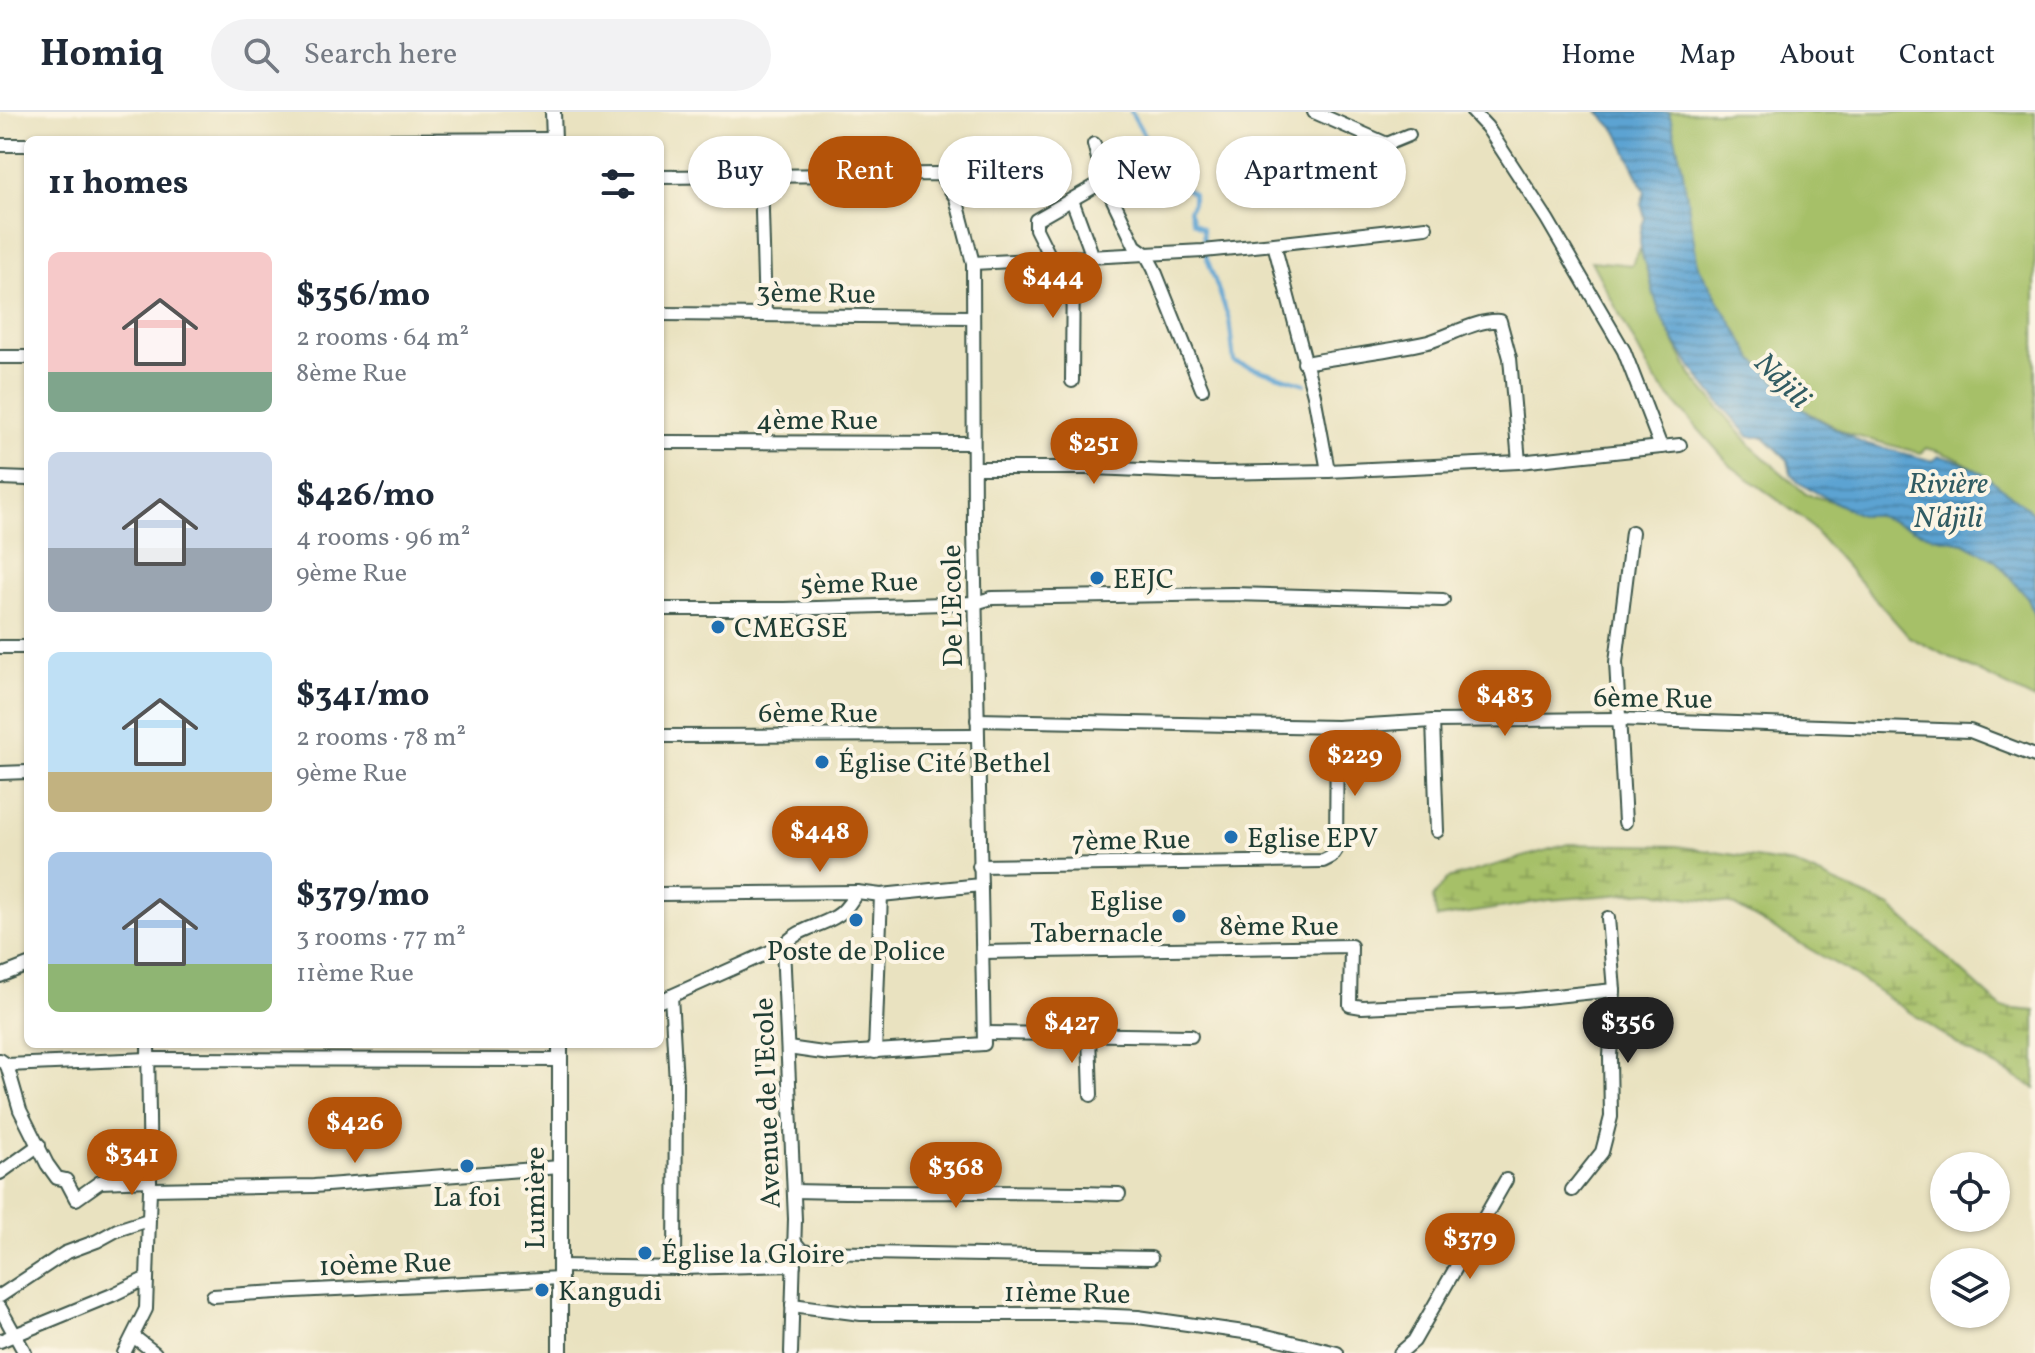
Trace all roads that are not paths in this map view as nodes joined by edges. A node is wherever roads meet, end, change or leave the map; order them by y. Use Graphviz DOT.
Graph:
graph roads {
  1 [pos="553,112"];
  2 [pos="1314,112"];
  3 [pos="1473,112"];
  4 [pos="1409,135"];
  5 [pos="554,136"];
  6 [pos="0,145"];
  7 [pos="24,145"];
  8 [pos="792,176"];
  9 [pos="664,177"];
  10 [pos="688,177"];
  11 [pos="1088,190"];
  12 [pos="1072,200"];
  13 [pos="762,208"];
  14 [pos="1058,208"];
  15 [pos="1117,208"];
  16 [pos="1426,227"];
  17 [pos="1274,244"];
  18 [pos="1146,254"];
  19 [pos="1093,257"];
  20 [pos="1051,259"];
  21 [pos="1073,259"];
  22 [pos="973,263"];
  23 [pos="664,314"];
  24 [pos="765,315"];
  25 [pos="972,317"];
  26 [pos="0,357"];
  27 [pos="24,357"];
  28 [pos="1304,363"];
  29 [pos="1072,381"];
  30 [pos="1202,389"];
  31 [pos="664,442"];
  32 [pos="973,443"];
  33 [pos="1680,445"];
  34 [pos="1661,447"];
  35 [pos="1519,462"];
  36 [pos="974,468"];
  37 [pos="1328,471"];
  38 [pos="0,478"];
  39 [pos="24,479"];
  40 [pos="1632,532"];
  41 [pos="1443,600"];
  42 [pos="975,603"];
  43 [pos="664,609"];
  44 [pos="0,647"];
  45 [pos="24,647"];
  46 [pos="1617,719"];
  47 [pos="977,720"];
  48 [pos="1433,721"];
  49 [pos="1337,727"];
  50 [pos="977,735"];
  51 [pos="664,736"];
  52 [pos="2035,756"];
  53 [pos="24,772"];
  54 [pos="0,773"];
  55 [pos="1625,822"];
  56 [pos="1437,831"];
  57 [pos="979,866"];
  58 [pos="981,885"];
  59 [pos="857,892"];
  60 [pos="664,894"];
  61 [pos="881,895"];
  62 [pos="1608,918"];
  63 [pos="783,946"];
  64 [pos="983,952"];
  65 [pos="24,967"];
  66 [pos="0,976"];
  67 [pos="1614,990"];
  68 [pos="666,998"];
  69 [pos="1089,1035"];
  70 [pos="1191,1036"];
  71 [pos="984,1039"];
  72 [pos="148,1048"];
  73 [pos="560,1048"];
  74 [pos="788,1048"];
  75 [pos="875,1052"];
  76 [pos="148,1059"];
  77 [pos="560,1060"];
  78 [pos="4,1063"];
  79 [pos="1091,1095"];
  80 [pos="39,1145"];
  81 [pos="560,1167"];
  82 [pos="0,1173"];
  83 [pos="1506,1180"];
  84 [pos="150,1185"];
  85 [pos="1572,1190"];
  86 [pos="794,1191"];
  87 [pos="1119,1194"];
  88 [pos="148,1220"];
  89 [pos="794,1241"];
  90 [pos="1151,1258"];
  91 [pos="794,1265"];
  92 [pos="675,1268"];
  93 [pos="559,1272"];
  94 [pos="147,1278"];
  95 [pos="0,1296"];
  96 [pos="213,1296"];
  97 [pos="792,1305"];
  98 [pos="0,1308"];
  99 [pos="15,1333"];
  100 [pos="133,1336"];
  101 [pos="0,1341"];
  102 [pos="25,1353"];
  103 [pos="124,1353"];
  104 [pos="155,1353"];
  105 [pos="560,1353"];
  106 [pos="791,1353"];
  107 [pos="1337,1353"];
  108 [pos="1400,1353"];
  1 -- 5 [label="street"];
  2 -- 4 [label="street"];
  3 -- 34 [label="street"];
  6 -- 7 [label="street"];
  8 -- 22 [label="street, De L'Ecole"];
  9 -- 10 [label="street"];
  11 -- 12 [label="street"];
  12 -- 19 [label="street"];
  13 -- 24 [label="street"];
  14 -- 20 [label="street"];
  15 -- 18 [label="street"];
  16 -- 17 [label="street"];
  17 -- 18 [label="street"];
  17 -- 28 [label="street"];
  18 -- 19 [label="street"];
  18 -- 30 [label="street"];
  19 -- 21 [label="street"];
  20 -- 21 [label="street"];
  20 -- 22 [label="street"];
  21 -- 29 [label="street"];
  22 -- 25 [label="street, De L'Ecole"];
  23 -- 24 [label="street, 3ème Rue"];
  24 -- 25 [label="street, 3ème Rue"];
  25 -- 32 [label="street, De L'Ecole"];
  26 -- 27 [label="street"];
  28 -- 35 [label="street"];
  28 -- 37 [label="street"];
  31 -- 32 [label="street, 4ème Rue"];
  32 -- 36 [label="street, De L'Ecole"];
  33 -- 34 [label="street"];
  34 -- 35 [label="street"];
  35 -- 37 [label="street"];
  36 -- 37 [label="street"];
  36 -- 42 [label="street, De L'Ecole"];
  38 -- 39 [label="street"];
  40 -- 46 [label="street"];
  41 -- 42 [label="street, 5ème Rue"];
  42 -- 43 [label="street, 5ème Rue"];
  42 -- 47 [label="street, De L'Ecole"];
  44 -- 45 [label="street"];
  46 -- 48 [label="street, 6ème Rue"];
  46 -- 52 [label="street, 6ème Rue"];
  46 -- 55 [label="street"];
  47 -- 49 [label="street, 6ème Rue"];
  47 -- 50 [label="street, De L'Ecole"];
  48 -- 49 [label="street, 6ème Rue"];
  48 -- 56 [label="street"];
  49 -- 57 [label="street, 7ème Rue"];
  50 -- 51 [label="street, 6ème Rue"];
  50 -- 57 [label="street, De L'Ecole"];
  53 -- 54 [label="street"];
  57 -- 58 [label="street, De L'Ecole"];
  58 -- 61 [label="street"];
  58 -- 64 [label="street, De L'Ecole"];
  59 -- 60 [label="street"];
  59 -- 61 [label="street"];
  59 -- 63 [label="street"];
  61 -- 75 [label="street"];
  62 -- 67 [label="street"];
  63 -- 68 [label="street"];
  63 -- 74 [label="street, Avenue de l'Ecole"];
  64 -- 67 [label="street, 8ème Rue"];
  64 -- 71 [label="street, De L'Ecole"];
  65 -- 66 [label="street"];
  67 -- 85 [label="street"];
  68 -- 92 [label="street"];
  69 -- 70 [label="street"];
  69 -- 71 [label="street"];
  69 -- 79 [label="street"];
  71 -- 75 [label="street"];
  72 -- 76 [label="street"];
  73 -- 77 [label="street, Lumière"];
  74 -- 75 [label="street"];
  74 -- 86 [label="street, Avenue de l'Ecole"];
  76 -- 77 [label="street"];
  76 -- 78 [label="street"];
  76 -- 84 [label="street"];
  77 -- 81 [label="street, Lumière"];
  78 -- 80 [label="street"];
  80 -- 82 [label="street"];
  80 -- 84 [label="street"];
  81 -- 84 [label="street"];
  81 -- 93 [label="street, Lumière"];
  83 -- 108 [label="street"];
  84 -- 88 [label="street"];
  86 -- 87 [label="street"];
  86 -- 89 [label="street, Avenue de l'Ecole"];
  88 -- 94 [label="street"];
  88 -- 95 [label="street"];
  89 -- 90 [label="street"];
  89 -- 91 [label="street, Avenue de l'Ecole"];
  91 -- 92 [label="street, 10ème Rue"];
  91 -- 97 [label="street, Avenue de l'Ecole"];
  92 -- 93 [label="street, 10ème Rue"];
  93 -- 96 [label="street, 10ème Rue"];
  93 -- 105 [label="street, Lumière"];
  94 -- 99 [label="street"];
  94 -- 100 [label="street"];
  97 -- 106 [label="street, Avenue de l'Ecole"];
  97 -- 107 [label="street, 11ème Rue"];
  98 -- 99 [label="street"];
  99 -- 101 [label="street"];
  99 -- 102 [label="street"];
  100 -- 103 [label="street"];
  100 -- 104 [label="street"];
}
